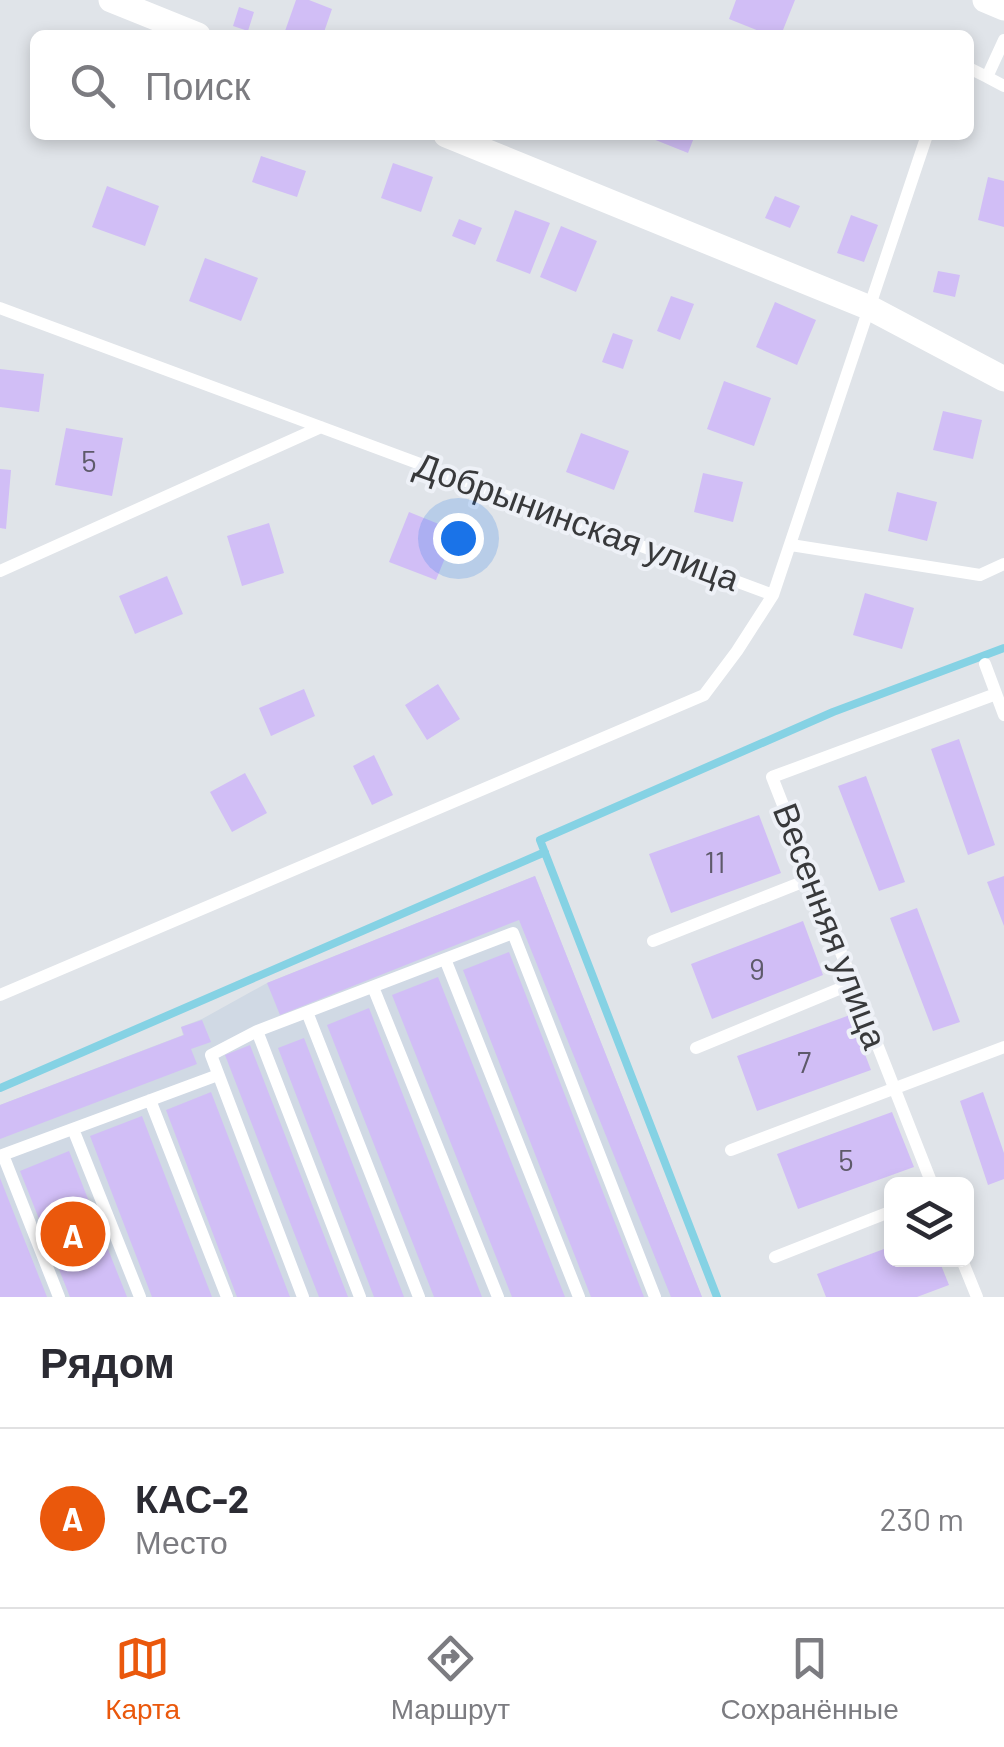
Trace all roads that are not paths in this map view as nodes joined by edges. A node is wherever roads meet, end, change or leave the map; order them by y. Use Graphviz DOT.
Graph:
graph roads {
  1 [pos="111,0"];
  2 [pos="986,0"];
  3 [pos="1004,8"];
  4 [pos="186,30"];
  5 [pos="1004,40"];
  6 [pos="974,71"];
  7 [pos="986,77"];
  8 [pos="1004,86"];
  9 [pos="458,140"];
  10 [pos="925,140"];
  11 [pos="0,308"];
  12 [pos="870,308"];
  13 [pos="1004,379"];
  14 [pos="320,427"];
  15 [pos="791,545"];
  16 [pos="1004,564"];
  17 [pos="0,572"];
  18 [pos="773,595"];
  19 [pos="984,664"];
  20 [pos="996,694"];
  21 [pos="1004,714"];
  22 [pos="810,880"];
  23 [pos="653,941"];
  24 [pos="445,959"];
  25 [pos="851,984"];
  26 [pos="374,986"];
  27 [pos="0,995"];
  28 [pos="308,1012"];
  29 [pos="257,1031"];
  30 [pos="696,1048"];
  31 [pos="1004,1048"];
  32 [pos="218,1075"];
  33 [pos="892,1088"];
  34 [pos="150,1100"];
  35 [pos="73,1129"];
  36 [pos="731,1150"];
  37 [pos="2,1156"];
  38 [pos="929,1177"];
  39 [pos="884,1214"];
  40 [pos="776,1258"];
  41 [pos="964,1267"];
  42 [pos="974,1296"];
  43 [pos="60,1297"];
  44 [pos="140,1297"];
  45 [pos="227,1297"];
  46 [pos="303,1297"];
  47 [pos="360,1297"];
  48 [pos="418,1297"];
  49 [pos="498,1297"];
  50 [pos="580,1297"];
  51 [pos="655,1297"];
  1 -- 4 [label="street"];
  2 -- 3 [label="street"];
  5 -- 7 [label="lane"];
  6 -- 7 [label="lane"];
  7 -- 8 [label="lane"];
  9 -- 12 [label="street"];
  10 -- 12 [label="lane"];
  11 -- 14 [label="lane, Добрынинская улица"];
  12 -- 13 [label="street"];
  12 -- 15 [label="lane"];
  14 -- 17 [label="lane"];
  14 -- 18 [label="lane, Добрынинская улица"];
  15 -- 16 [label="lane"];
  15 -- 18 [label="lane"];
  18 -- 27 [label="lane, Добрынинская улица"];
  19 -- 20 [label="lane"];
  20 -- 21 [label="lane"];
  20 -- 22 [label="lane, Весенняя улица"];
  22 -- 23 [label="lane"];
  22 -- 25 [label="lane, Весенняя улица"];
  24 -- 26 [label="lane"];
  24 -- 50 [label="lane"];
  24 -- 51 [label="lane"];
  25 -- 30 [label="lane"];
  25 -- 33 [label="lane, Весенняя улица"];
  26 -- 28 [label="lane"];
  26 -- 49 [label="lane"];
  28 -- 29 [label="lane"];
  28 -- 48 [label="lane"];
  29 -- 32 [label="lane"];
  29 -- 47 [label="lane"];
  31 -- 33 [label="lane"];
  32 -- 34 [label="lane"];
  32 -- 46 [label="lane"];
  33 -- 36 [label="lane"];
  33 -- 38 [label="lane, Весенняя улица"];
  34 -- 35 [label="lane"];
  34 -- 45 [label="lane"];
  35 -- 37 [label="lane"];
  35 -- 44 [label="lane"];
  37 -- 43 [label="lane"];
  39 -- 40 [label="lane"];
  41 -- 42 [label="lane"];
}
